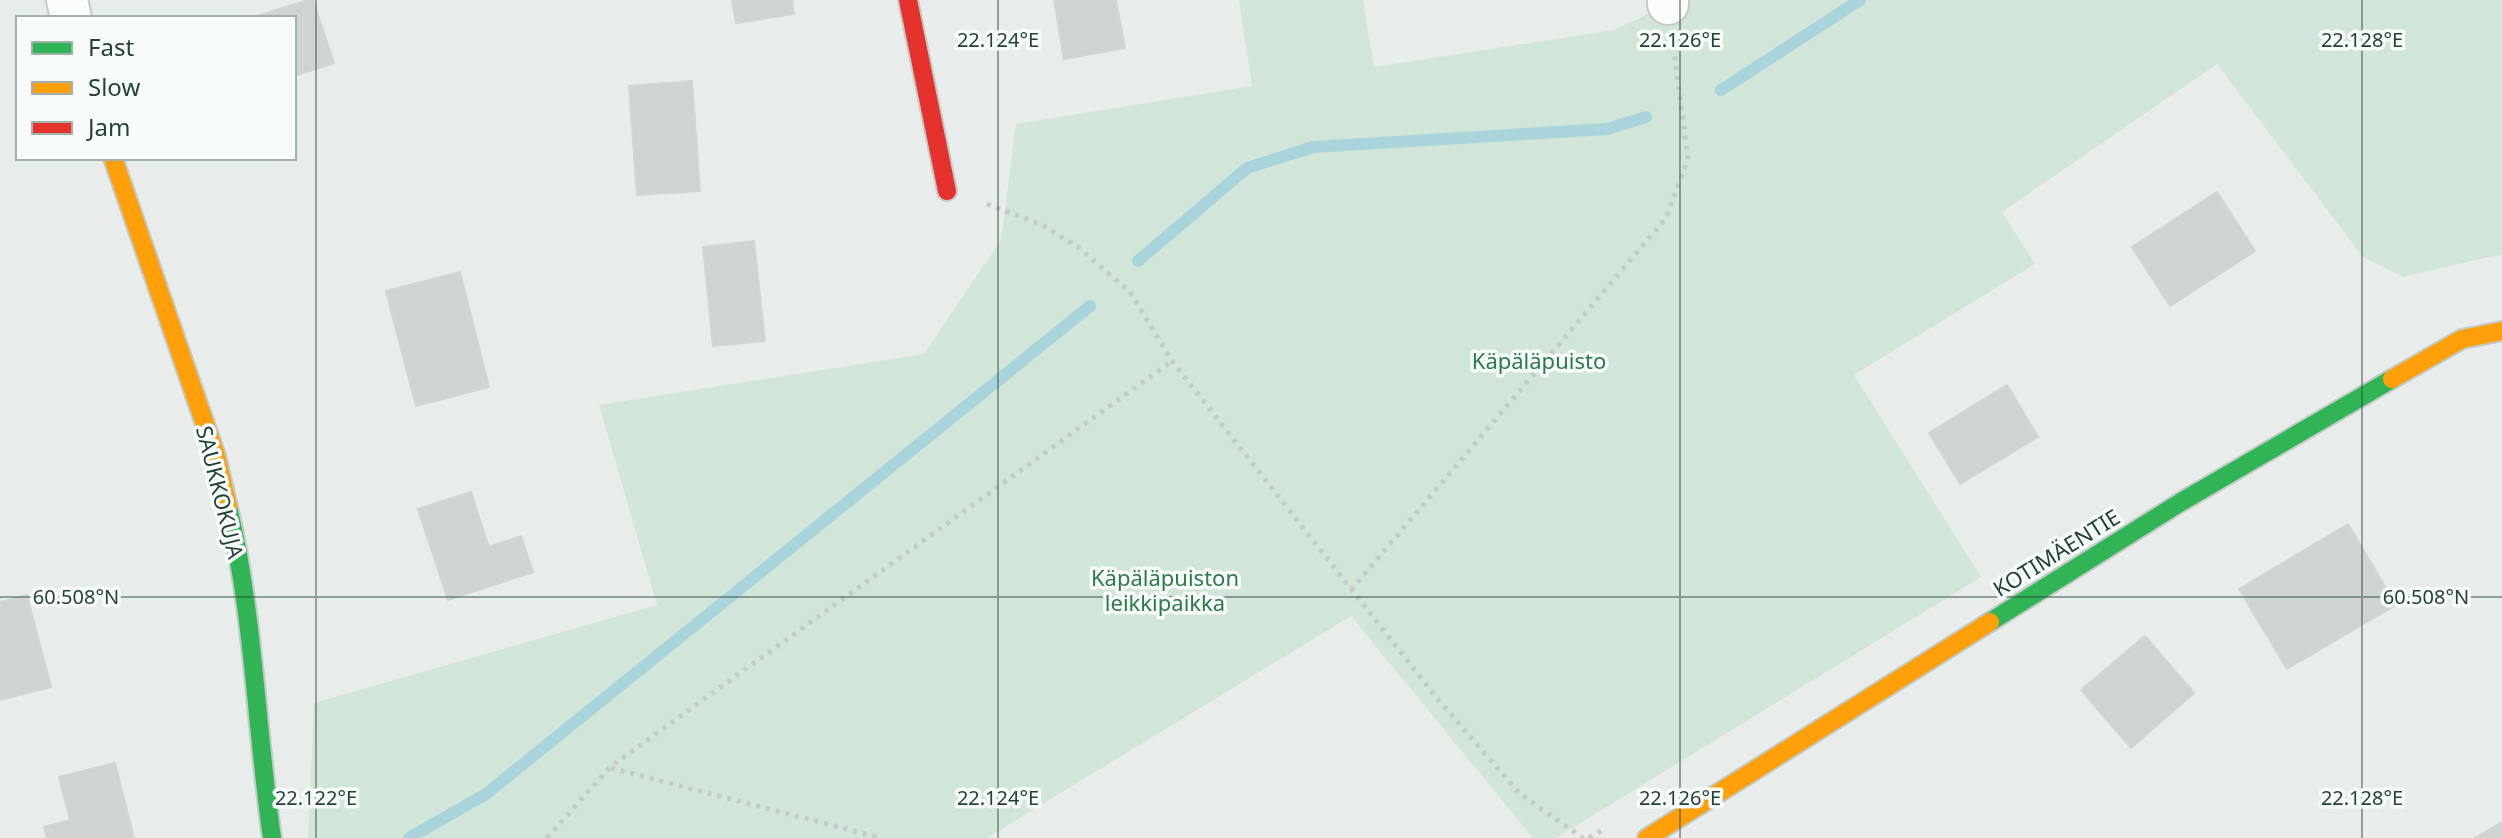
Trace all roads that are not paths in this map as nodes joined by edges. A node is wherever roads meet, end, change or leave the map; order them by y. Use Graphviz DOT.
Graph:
graph roads {
  1 [pos="908,0"];
  2 [pos="114,160"];
  3 [pos="947,191"];
  4 [pos="2502,331"];
  5 [pos="272,838"];
  6 [pos="1647,838"];
  1 -- 3 [label="street"];
  2 -- 5 [label="street, SAUKKOKUJA"];
  4 -- 6 [label="street, KOTIMÄENTIE"];
}
